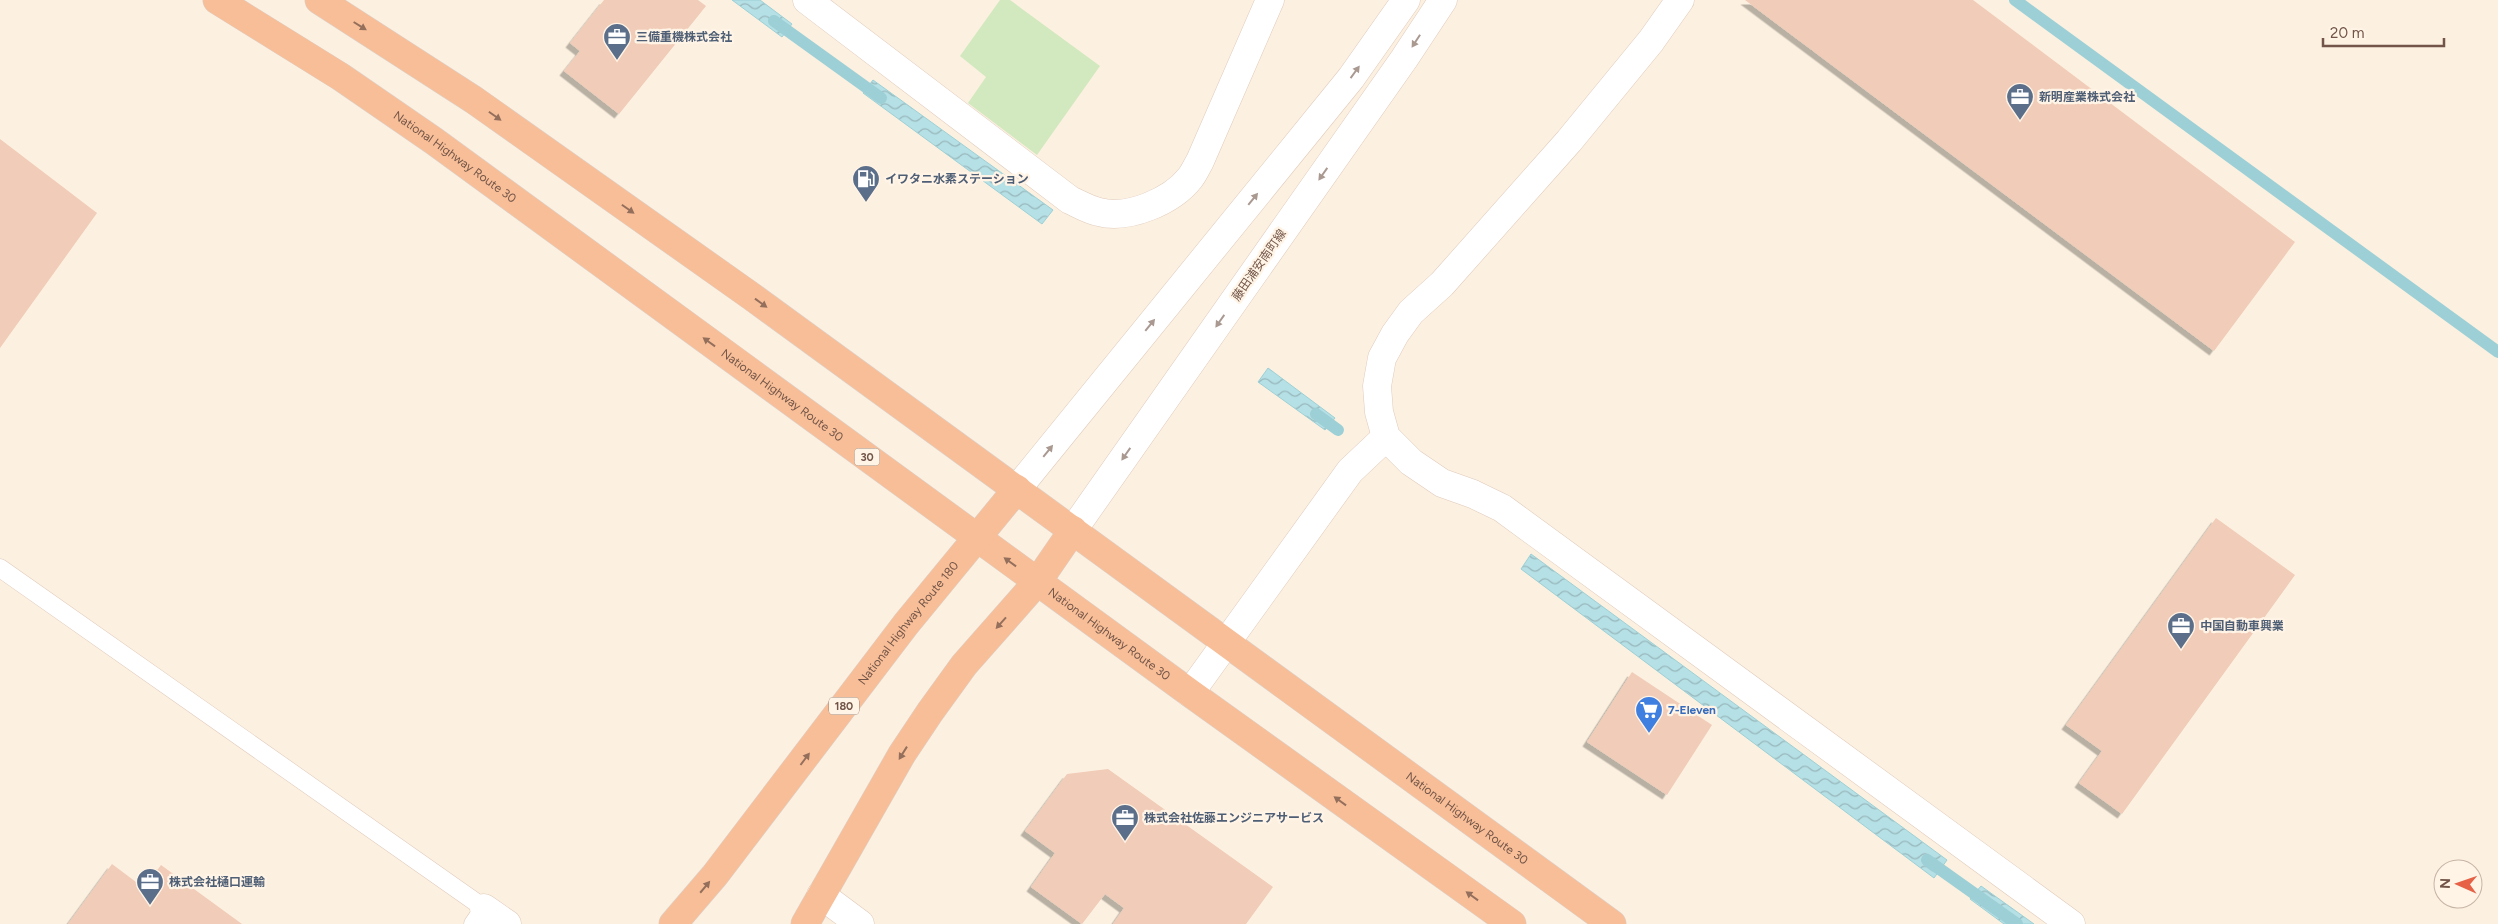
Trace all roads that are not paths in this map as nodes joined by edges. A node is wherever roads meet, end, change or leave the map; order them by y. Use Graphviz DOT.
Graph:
graph roads {
  1 [pos="217,0"];
  2 [pos="319,0"];
  3 [pos="807,0"];
  4 [pos="1270,0"];
  5 [pos="1406,0"];
  6 [pos="1443,0"];
  7 [pos="1680,0"];
  8 [pos="1386,437"];
  9 [pos="1018,489"];
  10 [pos="1073,530"];
  11 [pos="977,538"];
  12 [pos="0,568"];
  13 [pos="1038,582"];
  14 [pos="1227,642"];
  15 [pos="1190,693"];
  16 [pos="821,895"];
  17 [pos="478,916"];
  18 [pos="507,924"];
  19 [pos="674,924"];
  20 [pos="805,924"];
  21 [pos="860,924"];
  22 [pos="1512,924"];
  23 [pos="1612,924"];
  24 [pos="2072,924"];
  11 -- 1 [label="highway, National Highway Route 30 / 30, one-way"];
  2 -- 9 [label="highway, National Highway Route 30, one-way"];
  3 -- 4 [label="street"];
  9 -- 5 [label="street, one-way"];
  6 -- 10 [label="street, 藤田浦安南町線, one-way"];
  7 -- 8 [label="street"];
  8 -- 14 [label="street"];
  8 -- 24 [label="street"];
  9 -- 10 [label="highway, National Highway Route 30"];
  9 -- 11 [label="highway, National Highway Route 180 / 180"];
  10 -- 13 [label="highway"];
  10 -- 14 [label="highway, National Highway Route 30"];
  13 -- 11 [label="highway, National Highway Route 30 / 30, one-way"];
  19 -- 11 [label="highway, National Highway Route 180 / 180, one-way"];
  12 -- 17 [label="lane"];
  13 -- 15 [label="highway, National Highway Route 30 / 30"];
  13 -- 16 [label="highway, one-way"];
  14 -- 15 [label="street"];
  14 -- 23 [label="highway, National Highway Route 30"];
  22 -- 15 [label="highway, National Highway Route 30 / 30, one-way"];
  16 -- 20 [label="highway"];
  16 -- 21 [label="street"];
  17 -- 18 [label="street"];
}
